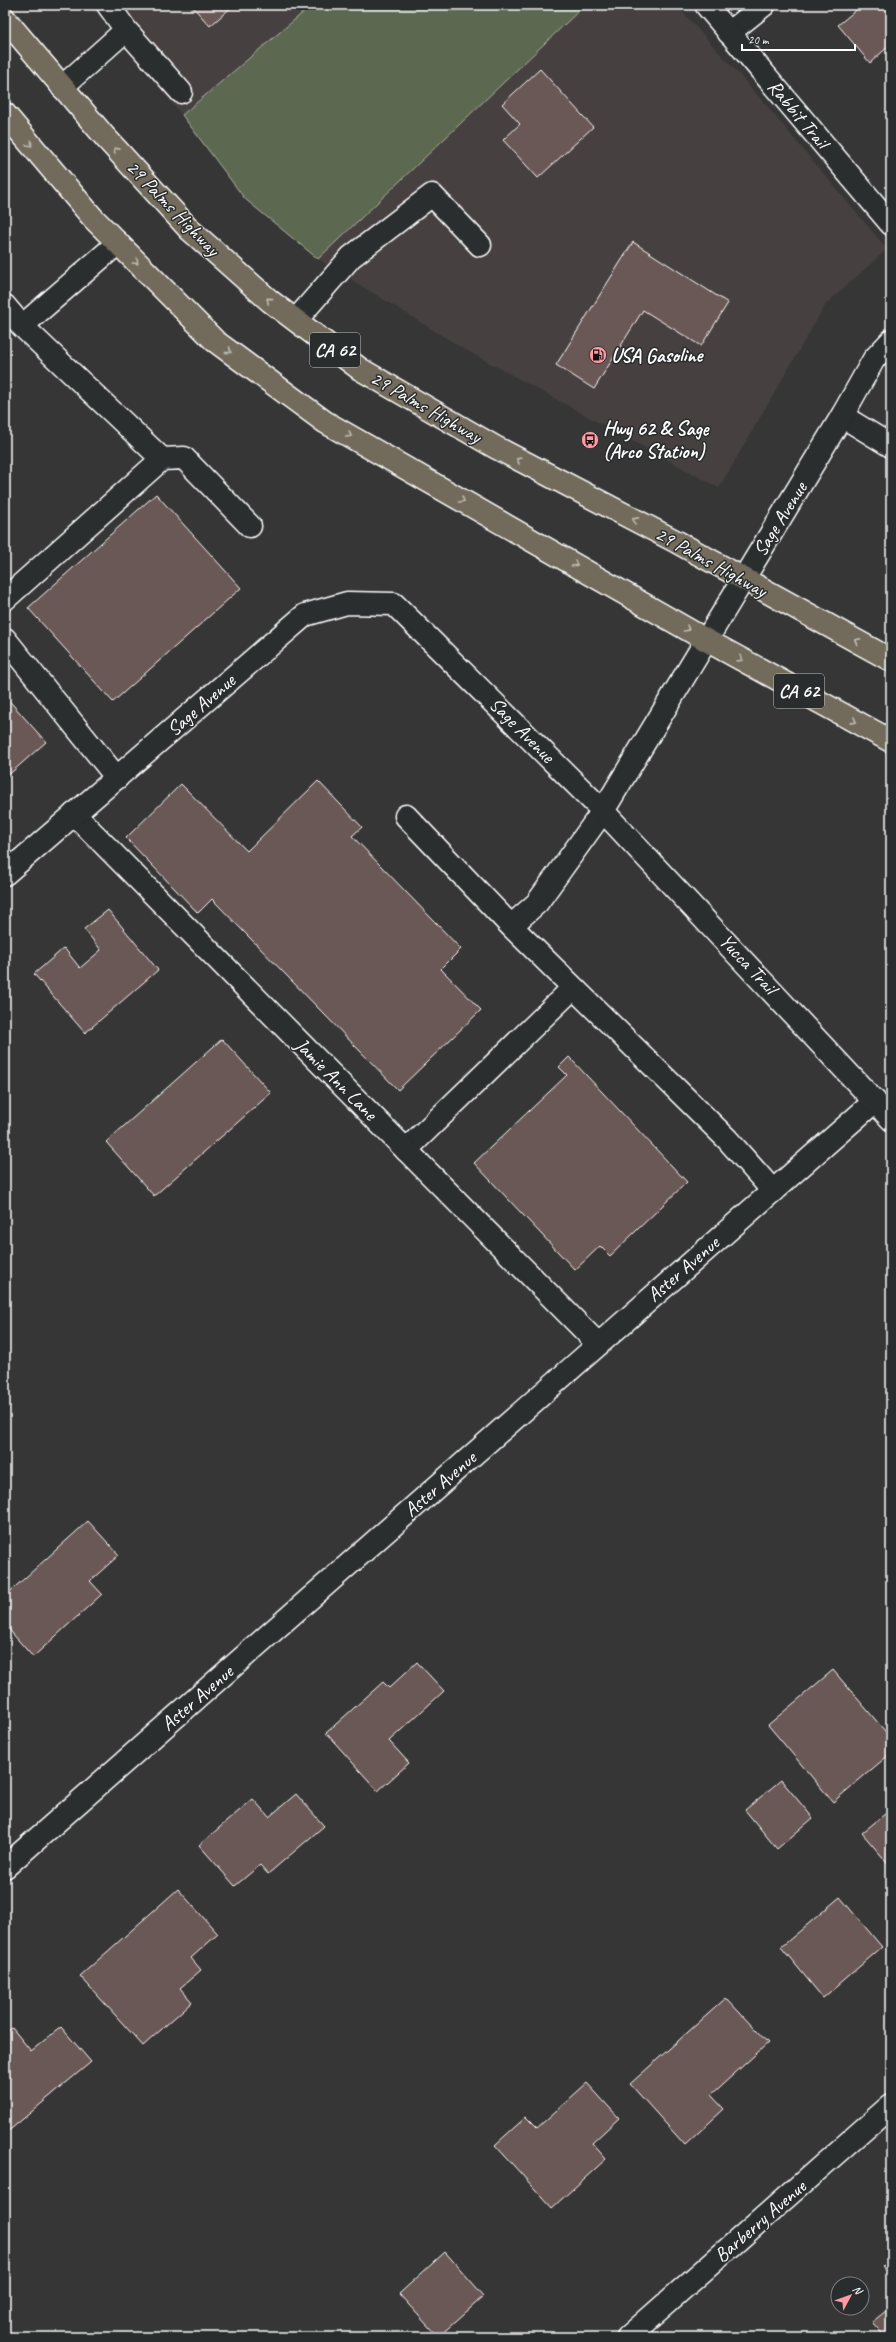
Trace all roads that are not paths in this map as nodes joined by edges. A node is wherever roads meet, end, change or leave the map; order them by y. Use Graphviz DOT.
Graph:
graph roads {
  1 [pos="108,5"];
  2 [pos="706,5"];
  3 [pos="764,5"];
  4 [pos="5,20"];
  5 [pos="126,30"];
  6 [pos="729,33"];
  7 [pos="62,87"];
  8 [pos="181,92"];
  9 [pos="5,114"];
  10 [pos="891,224"];
  11 [pos="118,243"];
  12 [pos="480,245"];
  13 [pos="5,306"];
  14 [pos="296,320"];
  15 [pos="22,326"];
  16 [pos="891,341"];
  17 [pos="842,416"];
  18 [pos="891,446"];
  19 [pos="162,459"];
  20 [pos="250,526"];
  21 [pos="742,580"];
  22 [pos="5,599"];
  23 [pos="5,639"];
  24 [pos="706,640"];
  25 [pos="891,660"];
  26 [pos="891,742"];
  27 [pos="117,778"];
  28 [pos="604,811"];
  29 [pos="74,814"];
  30 [pos="406,816"];
  31 [pos="5,874"];
  32 [pos="511,926"];
  33 [pos="573,988"];
  34 [pos="875,1101"];
  35 [pos="891,1119"];
  36 [pos="406,1150"];
  37 [pos="773,1190"];
  38 [pos="598,1344"];
  39 [pos="5,1867"];
  40 [pos="891,2105"];
  41 [pos="628,2337"];
  1 -- 5 [label="street"];
  2 -- 6 [label="street, Rabbit Trail"];
  3 -- 6 [label="street"];
  4 -- 7 [label="main road, 29 Palms Highway / CA 62"];
  5 -- 7 [label="street"];
  5 -- 8 [label="street"];
  6 -- 10 [label="street, Rabbit Trail"];
  14 -- 7 [label="main road, 29 Palms Highway / CA 62, one-way"];
  9 -- 11 [label="main road, CA 62, one-way"];
  11 -- 15 [label="street"];
  11 -- 24 [label="main road, CA 62, one-way"];
  12 -- 14 [label="street"];
  13 -- 15 [label="street"];
  21 -- 14 [label="main road, 29 Palms Highway / CA 62, one-way"];
  15 -- 19 [label="street"];
  16 -- 17 [label="street, Sage Avenue"];
  17 -- 18 [label="street"];
  17 -- 21 [label="street, Sage Avenue"];
  19 -- 20 [label="street"];
  19 -- 22 [label="street"];
  21 -- 24 [label="street, Sage Avenue"];
  25 -- 21 [label="main road, 29 Palms Highway / CA 62, one-way"];
  23 -- 27 [label="street"];
  24 -- 26 [label="main road, CA 62, one-way"];
  24 -- 28 [label="street, Sage Avenue"];
  27 -- 28 [label="street, Sage Avenue"];
  27 -- 29 [label="street, Sage Avenue"];
  28 -- 32 [label="street"];
  28 -- 34 [label="street, Yucca Trail"];
  29 -- 31 [label="street, Sage Avenue"];
  29 -- 36 [label="street, Jamie Ann Lane"];
  30 -- 32 [label="street"];
  32 -- 33 [label="street"];
  33 -- 36 [label="street"];
  33 -- 37 [label="street"];
  34 -- 35 [label="street, Yucca Trail"];
  34 -- 37 [label="street, Aster Avenue"];
  36 -- 38 [label="street, Jamie Ann Lane"];
  37 -- 38 [label="street, Aster Avenue"];
  38 -- 39 [label="street, Aster Avenue"];
  40 -- 41 [label="street, Barberry Avenue"];
}
